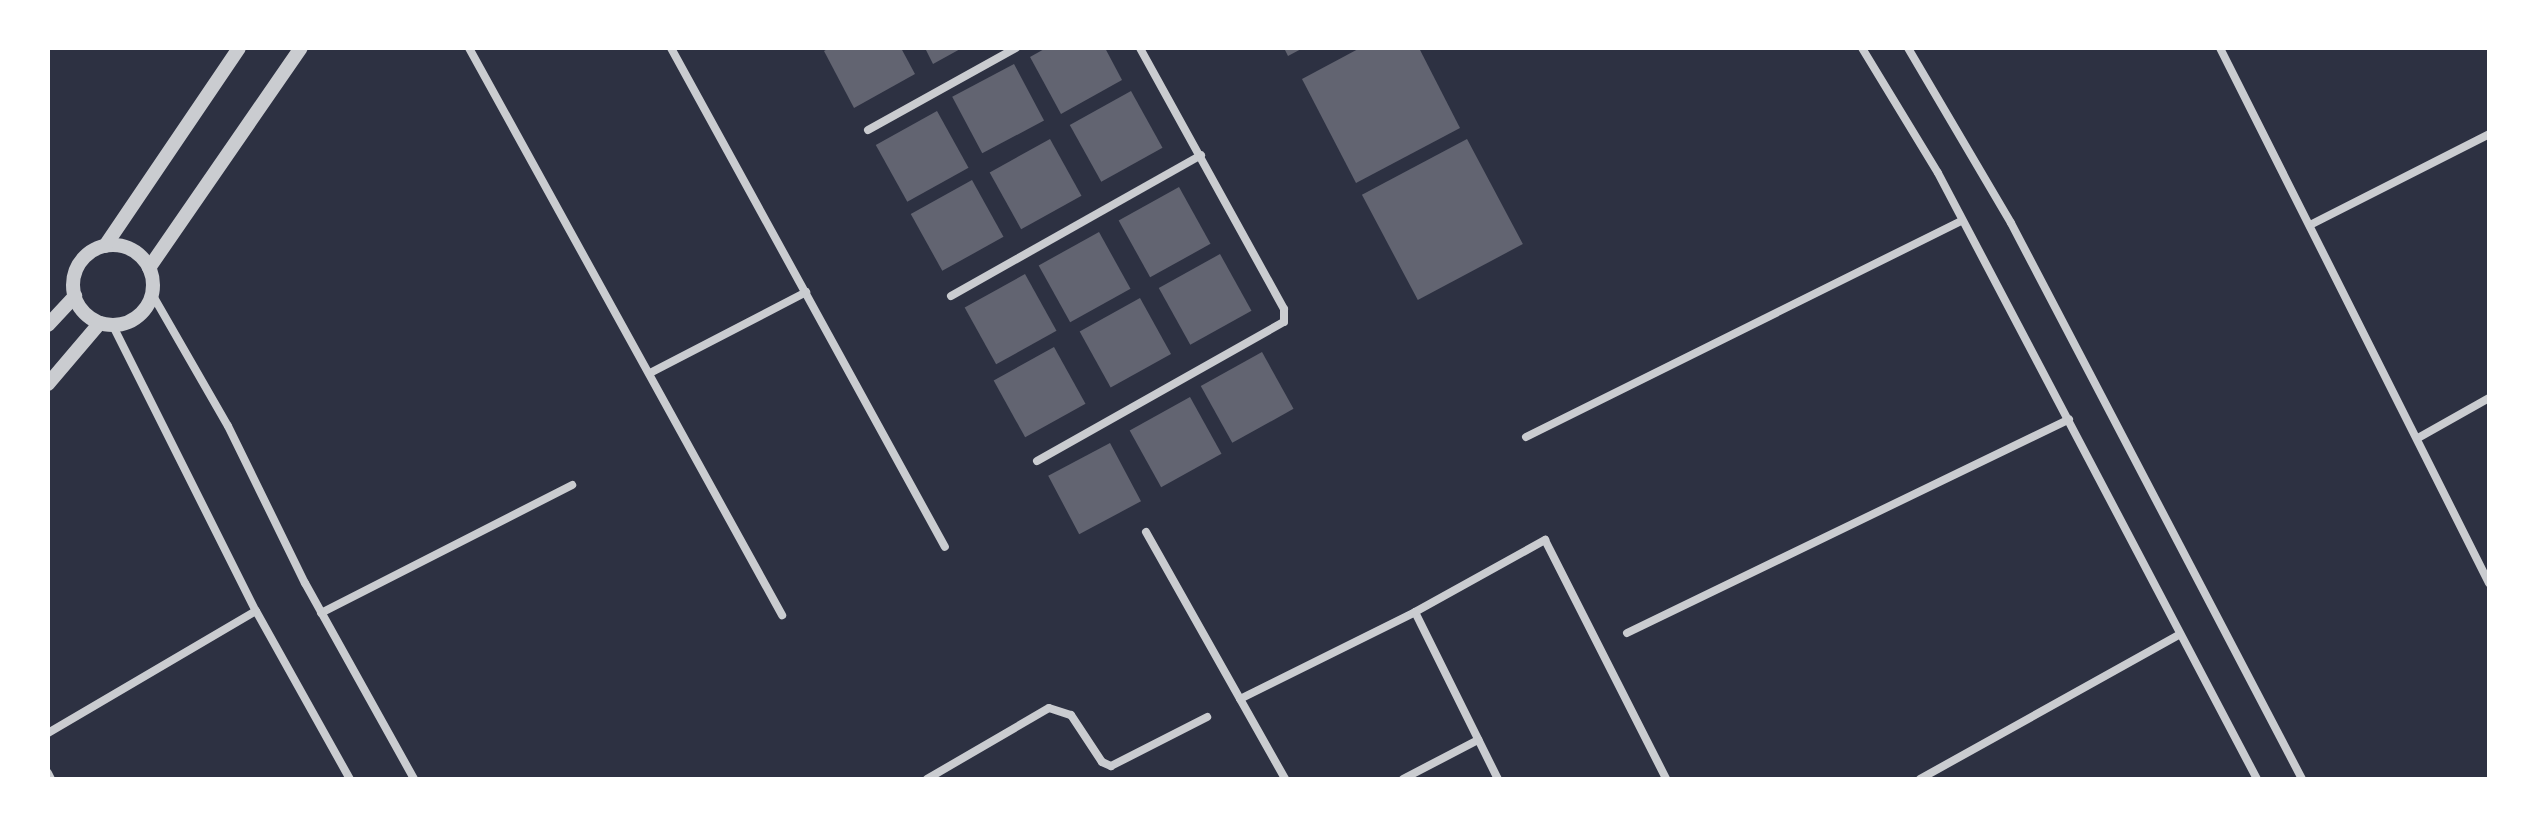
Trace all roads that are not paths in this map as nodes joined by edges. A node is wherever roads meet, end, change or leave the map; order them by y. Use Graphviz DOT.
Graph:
graph roads {
  1 [pos="239,48"];
  2 [pos="301,48"];
  3 [pos="469,48"];
  4 [pos="671,48"];
  5 [pos="1016,48"];
  6 [pos="1140,48"];
  7 [pos="1862,48"];
  8 [pos="1908,48"];
  9 [pos="2220,48"];
  10 [pos="868,130"];
  11 [pos="2489,134"];
  12 [pos="1201,155"];
  13 [pos="1962,221"];
  14 [pos="2310,225"];
  15 [pos="105,246"];
  16 [pos="149,268"];
  17 [pos="806,292"];
  18 [pos="152,294"];
  19 [pos="75,296"];
  20 [pos="951,296"];
  21 [pos="106,324"];
  22 [pos="48,325"];
  23 [pos="650,373"];
  24 [pos="48,384"];
  25 [pos="2489,398"];
  26 [pos="2069,419"];
  27 [pos="1526,437"];
  28 [pos="2418,438"];
  29 [pos="1037,461"];
  30 [pos="572,485"];
  31 [pos="1146,532"];
  32 [pos="945,547"];
  33 [pos="2489,583"];
  34 [pos="256,611"];
  35 [pos="1415,612"];
  36 [pos="321,613"];
  37 [pos="782,615"];
  38 [pos="1627,633"];
  39 [pos="2179,635"];
  40 [pos="1240,699"];
  41 [pos="1207,717"];
  42 [pos="48,733"];
  43 [pos="1478,740"];
  44 [pos="945,768"];
  45 [pos="48,773"];
  46 [pos="51,779"];
  47 [pos="350,779"];
  48 [pos="414,779"];
  49 [pos="927,779"];
  50 [pos="951,779"];
  51 [pos="1285,779"];
  52 [pos="1403,779"];
  53 [pos="1498,779"];
  54 [pos="1666,779"];
  55 [pos="1920,779"];
  56 [pos="2257,779"];
  57 [pos="2302,779"];
  1 -- 15 [label="street"];
  2 -- 16 [label="street"];
  3 -- 23 [label="street"];
  4 -- 17 [label="street"];
  5 -- 10 [label="street"];
  6 -- 12 [label="street"];
  7 -- 13 [label="street"];
  8 -- 57 [label="street"];
  9 -- 14 [label="street"];
  11 -- 14 [label="street"];
  12 -- 20 [label="street"];
  12 -- 29 [label="street"];
  13 -- 26 [label="street"];
  13 -- 27 [label="street"];
  14 -- 28 [label="street"];
  15 -- 16 [label="street"];
  15 -- 19 [label="street"];
  16 -- 18 [label="street"];
  17 -- 23 [label="street"];
  17 -- 32 [label="street"];
  18 -- 21 [label="street"];
  18 -- 36 [label="street"];
  19 -- 21 [label="street"];
  19 -- 22 [label="street"];
  21 -- 24 [label="street"];
  21 -- 34 [label="street"];
  23 -- 37 [label="street"];
  25 -- 28 [label="street"];
  26 -- 38 [label="street"];
  26 -- 39 [label="street"];
  28 -- 33 [label="street"];
  30 -- 36 [label="street"];
  31 -- 40 [label="street"];
  34 -- 42 [label="street"];
  34 -- 47 [label="street"];
  35 -- 40 [label="street"];
  35 -- 43 [label="street"];
  35 -- 54 [label="street"];
  36 -- 48 [label="street"];
  39 -- 55 [label="street"];
  39 -- 56 [label="street"];
  40 -- 51 [label="street"];
  41 -- 44 [label="street"];
  43 -- 52 [label="street"];
  43 -- 53 [label="street"];
  44 -- 49 [label="street"];
  44 -- 50 [label="street"];
  45 -- 46 [label="street"];
}
